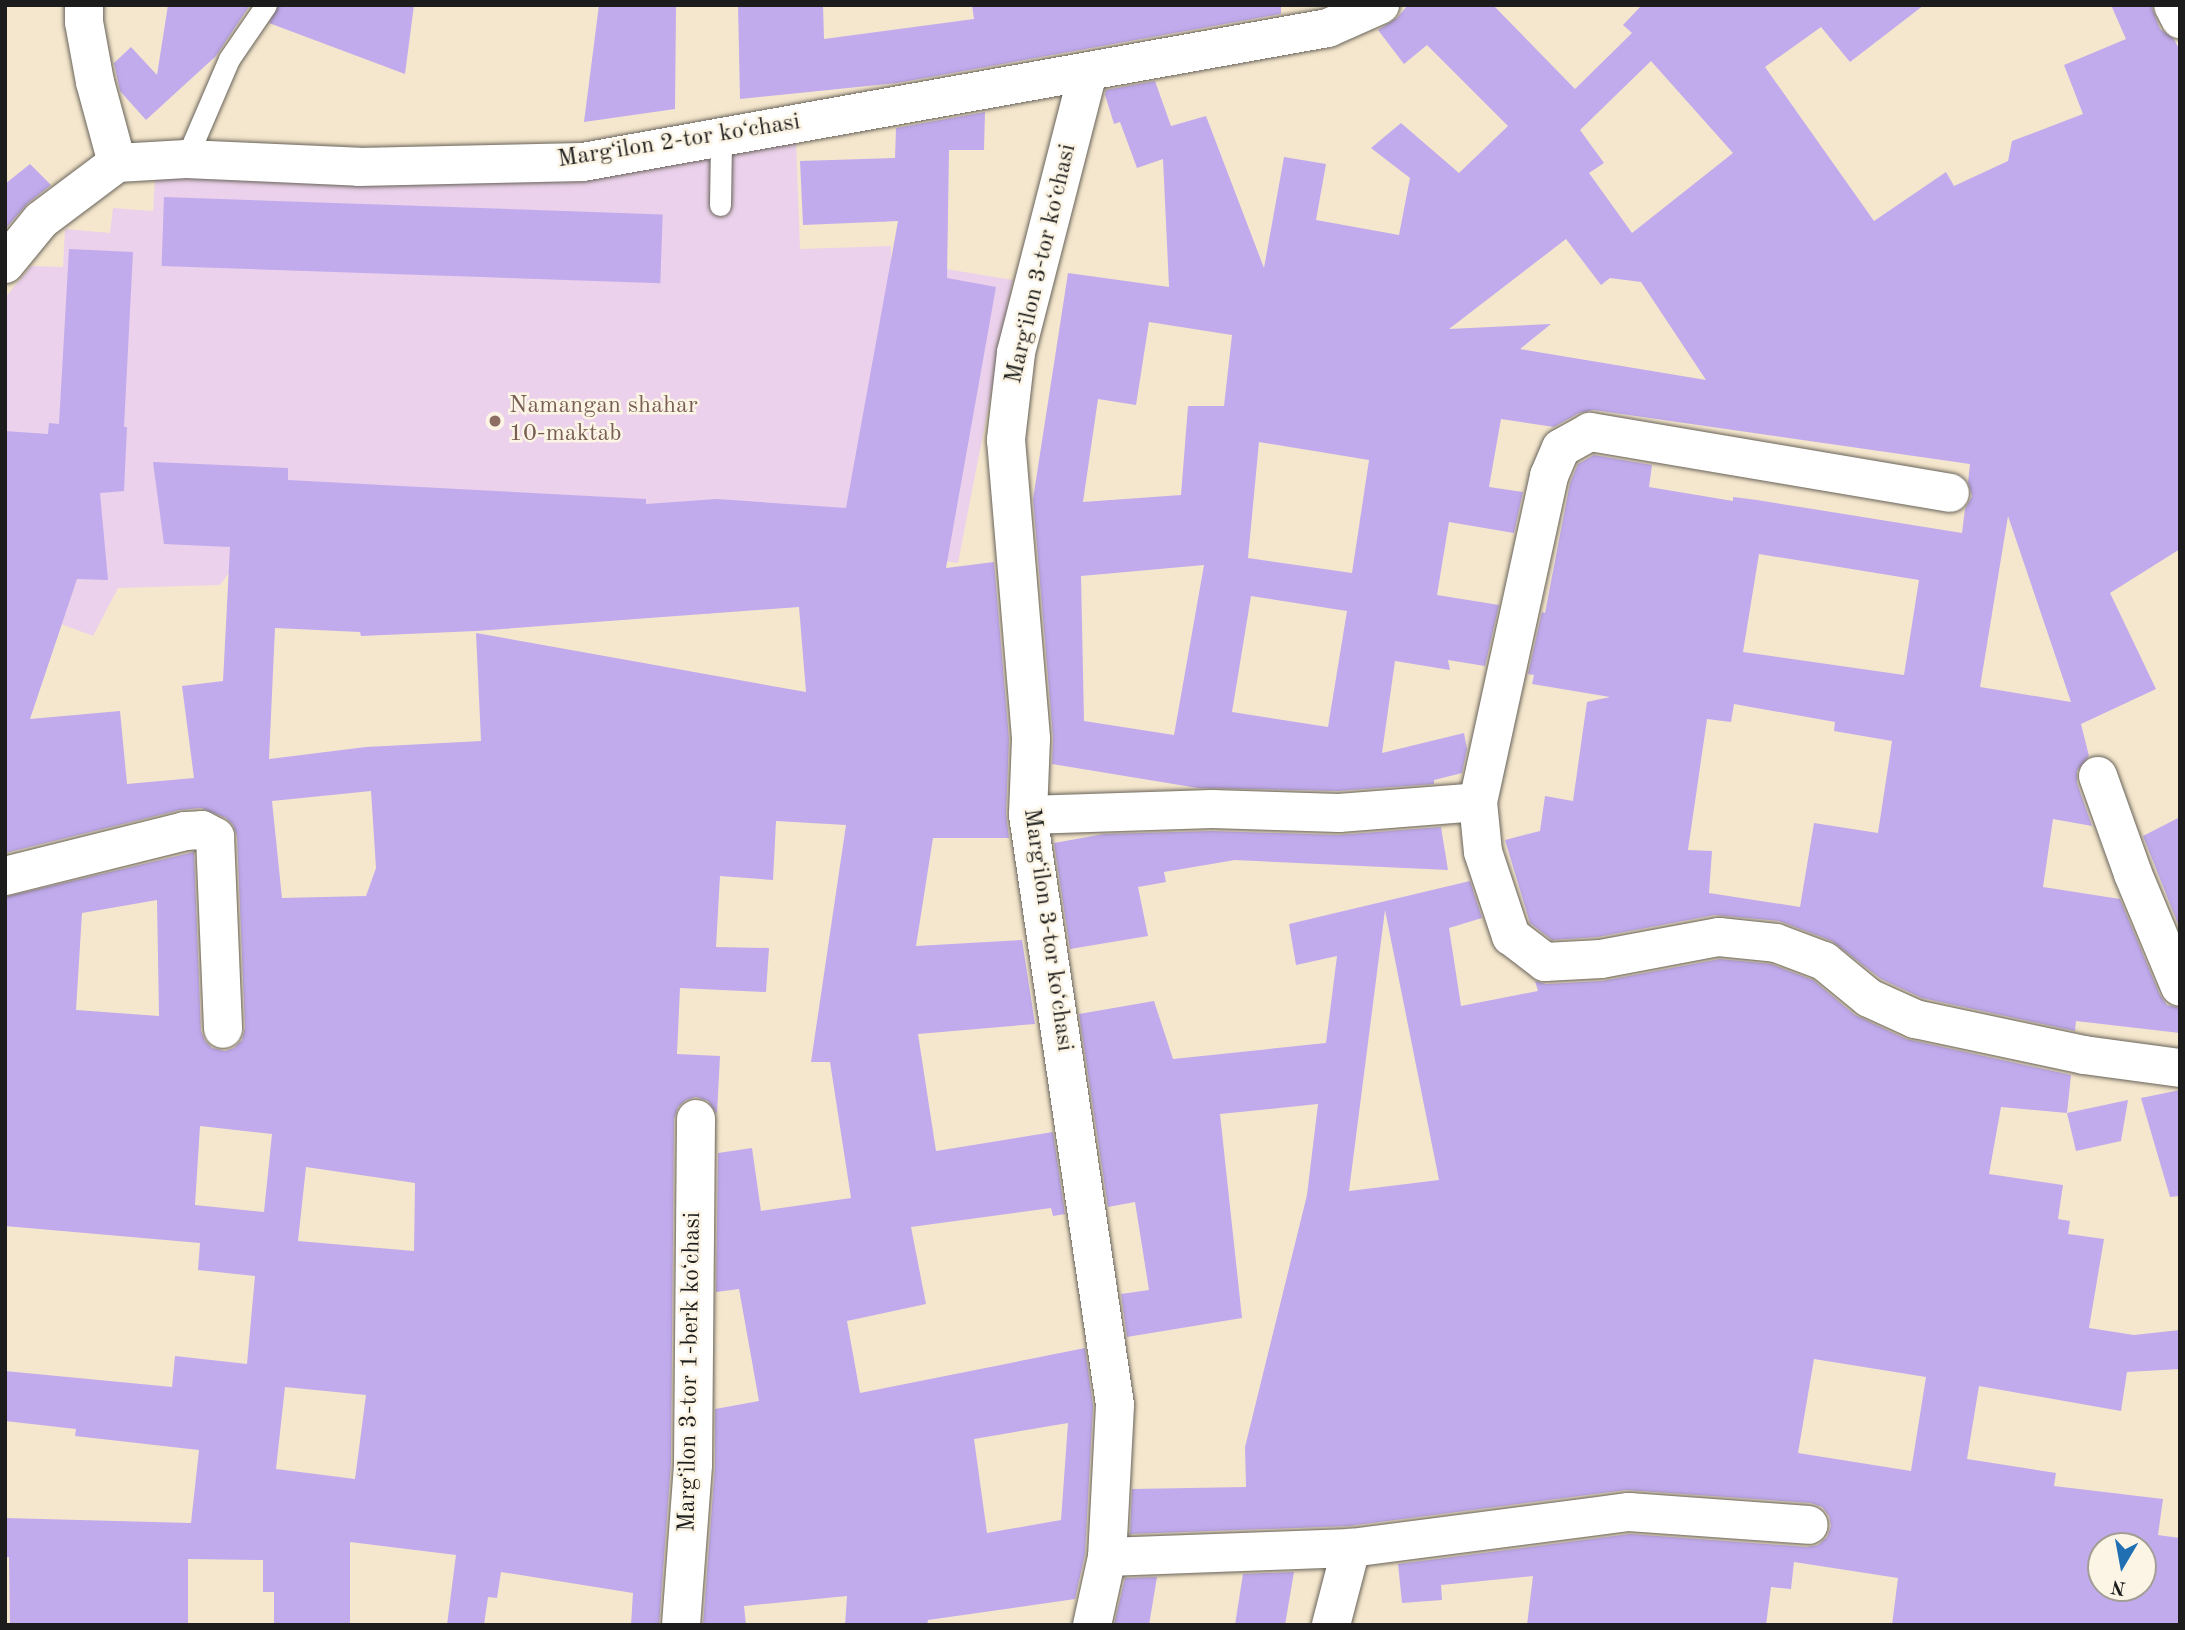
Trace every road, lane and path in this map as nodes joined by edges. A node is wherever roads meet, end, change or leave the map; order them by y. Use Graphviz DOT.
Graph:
graph roads {
  1 [pos="84,5"];
  2 [pos="265,5"];
  3 [pos="1380,5"];
  4 [pos="2173,5"];
  5 [pos="1324,17"];
  6 [pos="2180,19"];
  7 [pos="1088,72"];
  8 [pos="721,138"];
  9 [pos="186,159"];
  10 [pos="117,163"];
  11 [pos="720,205"];
  12 [pos="5,264"];
  13 [pos="1950,493"];
  14 [pos="2098,776"];
  15 [pos="1478,802"];
  16 [pos="1028,815"];
  17 [pos="5,876"];
  18 [pos="2180,987"];
  19 [pos="223,1029"];
  20 [pos="2180,1068"];
  21 [pos="696,1119"];
  22 [pos="1809,1525"];
  23 [pos="1351,1548"];
  24 [pos="1107,1557"];
  25 [pos="681,1625"];
  26 [pos="1092,1625"];
  27 [pos="1331,1625"];
  1 -- 10 [label="street"];
  2 -- 9 [label="lane"];
  3 -- 5 [label="street, Margʻilon 2-tor koʻchasi"];
  4 -- 6 [label="street"];
  5 -- 7 [label="street, Margʻilon 2-tor koʻchasi"];
  7 -- 8 [label="street, Margʻilon 2-tor koʻchasi"];
  7 -- 16 [label="street, Margʻilon 3-tor koʻchasi"];
  8 -- 9 [label="street, Margʻilon 2-tor koʻchasi"];
  8 -- 11 [label="lane"];
  9 -- 10 [label="street, Margʻilon 2-tor koʻchasi"];
  10 -- 12 [label="street"];
  13 -- 15 [label="street"];
  14 -- 18 [label="street"];
  15 -- 16 [label="street"];
  15 -- 20 [label="street"];
  16 -- 24 [label="street, Margʻilon 3-tor koʻchasi"];
  17 -- 19 [label="street"];
  21 -- 25 [label="street, Margʻilon 3-tor 1-berk koʻchasi"];
  22 -- 23 [label="street"];
  23 -- 24 [label="street"];
  23 -- 27 [label="street"];
  24 -- 26 [label="street, Margʻilon 3-tor koʻchasi"];
}
